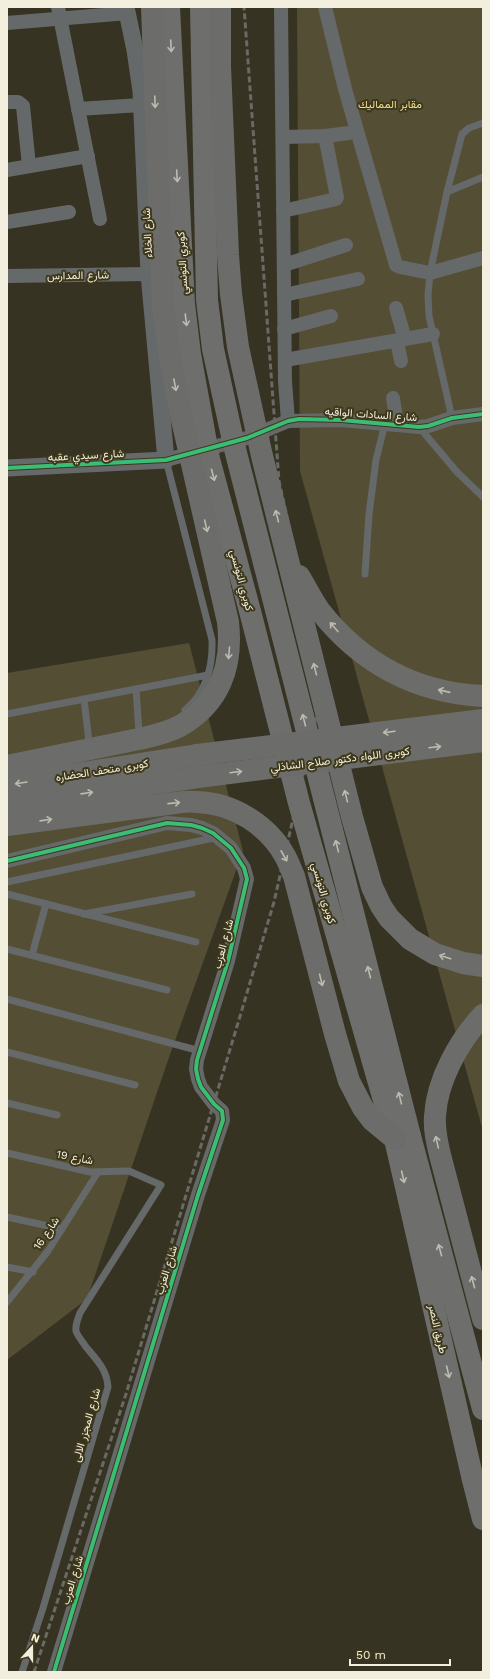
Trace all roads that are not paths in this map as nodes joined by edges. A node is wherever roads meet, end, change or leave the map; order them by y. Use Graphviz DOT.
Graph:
graph roads {
  1 [pos="152,7"];
  2 [pos="169,7"];
  3 [pos="201,7"];
  4 [pos="220,7"];
  5 [pos="281,7"];
  6 [pos="326,7"];
  7 [pos="127,10"];
  8 [pos="59,13"];
  9 [pos="7,23"];
  10 [pos="7,102"];
  11 [pos="141,105"];
  12 [pos="78,109"];
  13 [pos="483,123"];
  14 [pos="357,132"];
  15 [pos="325,136"];
  16 [pos="283,137"];
  17 [pos="88,156"];
  18 [pos="29,166"];
  19 [pos="7,170"];
  20 [pos="483,177"];
  21 [pos="447,192"];
  22 [pos="283,211"];
  23 [pos="69,212"];
  24 [pos="100,219"];
  25 [pos="7,222"];
  26 [pos="346,245"];
  27 [pos="483,258"];
  28 [pos="284,265"];
  29 [pos="430,273"];
  30 [pos="149,274"];
  31 [pos="7,276"];
  32 [pos="358,278"];
  33 [pos="284,295"];
  34 [pos="396,308"];
  35 [pos="331,316"];
  36 [pos="284,329"];
  37 [pos="433,334"];
  38 [pos="401,340"];
  39 [pos="284,360"];
  40 [pos="401,361"];
  41 [pos="393,398"];
  42 [pos="483,414"];
  43 [pos="452,418"];
  44 [pos="288,421"];
  45 [pos="391,424"];
  46 [pos="419,427"];
  47 [pos="166,460"];
  48 [pos="7,468"];
  49 [pos="483,486"];
  50 [pos="473,489"];
  51 [pos="483,497"];
  52 [pos="283,540"];
  53 [pos="365,574"];
  54 [pos="208,674"];
  55 [pos="136,689"];
  56 [pos="483,696"];
  57 [pos="84,699"];
  58 [pos="7,714"];
  59 [pos="178,716"];
  60 [pos="483,720"];
  61 [pos="158,726"];
  62 [pos="139,733"];
  63 [pos="483,741"];
  64 [pos="89,742"];
  65 [pos="198,755"];
  66 [pos="7,759"];
  67 [pos="7,766"];
  68 [pos="198,777"];
  69 [pos="7,785"];
  70 [pos="7,805"];
  71 [pos="7,826"];
  72 [pos="219,837"];
  73 [pos="7,861"];
  74 [pos="7,882"];
  75 [pos="7,894"];
  76 [pos="192,894"];
  77 [pos="46,904"];
  78 [pos="82,914"];
  79 [pos="196,942"];
  80 [pos="7,949"];
  81 [pos="32,955"];
  82 [pos="483,966"];
  83 [pos="167,990"];
  84 [pos="7,1000"];
  85 [pos="483,1015"];
  86 [pos="200,1051"];
  87 [pos="7,1052"];
  88 [pos="135,1085"];
  89 [pos="7,1104"];
  90 [pos="57,1114"];
  91 [pos="402,1137"];
  92 [pos="7,1153"];
  93 [pos="98,1172"];
  94 [pos="161,1184"];
  95 [pos="7,1217"];
  96 [pos="62,1229"];
  97 [pos="7,1267"];
  98 [pos="33,1272"];
  99 [pos="7,1302"];
  100 [pos="483,1319"];
  101 [pos="483,1409"];
  102 [pos="483,1519"];
  103 [pos="22,1672"];
  104 [pos="54,1672"];
  1 -- 67 [label="highway, one-way, bridge"];
  2 -- 91 [label="highway, كوبري التونسي, one-way, bridge"];
  91 -- 3 [label="highway, كوبري التونسي, one-way, bridge"];
  52 -- 4 [label="highway, one-way, bridge"];
  5 -- 16 [label="street"];
  6 -- 14 [label="street"];
  7 -- 8 [label="street"];
  7 -- 11 [label="street, شارع الخلاء"];
  8 -- 9 [label="street"];
  8 -- 12 [label="street"];
  10 -- 18 [label="street"];
  11 -- 12 [label="street"];
  11 -- 30 [label="street, شارع الخلاء"];
  12 -- 17 [label="street"];
  13 -- 21 [label="lane"];
  14 -- 15 [label="street"];
  14 -- 29 [label="street"];
  15 -- 16 [label="street"];
  15 -- 22 [label="street"];
  16 -- 22 [label="street"];
  17 -- 18 [label="street"];
  17 -- 24 [label="street"];
  18 -- 19 [label="street"];
  20 -- 21 [label="lane"];
  21 -- 29 [label="lane"];
  22 -- 28 [label="street"];
  23 -- 25 [label="street"];
  26 -- 28 [label="street"];
  27 -- 29 [label="street"];
  28 -- 33 [label="street"];
  29 -- 37 [label="lane"];
  30 -- 31 [label="street, شارع المدارس"];
  30 -- 47 [label="street, شارع الخلاء"];
  32 -- 33 [label="street"];
  33 -- 36 [label="street"];
  34 -- 38 [label="street"];
  35 -- 36 [label="street"];
  36 -- 39 [label="street"];
  37 -- 38 [label="street"];
  37 -- 43 [label="lane"];
  38 -- 39 [label="street"];
  38 -- 40 [label="street"];
  39 -- 44 [label="street"];
  41 -- 45 [label="street"];
  42 -- 43 [label="street, شارع السادات الواقيه"];
  43 -- 46 [label="street, شارع السادات الواقيه"];
  44 -- 45 [label="street, شارع السادات الواقيه"];
  44 -- 47 [label="street, شارع السادات الواقيه"];
  45 -- 46 [label="street, شارع السادات الواقيه"];
  45 -- 53 [label="lane"];
  46 -- 50 [label="lane"];
  47 -- 48 [label="street, شارع سيدي عقبه"];
  47 -- 54 [label="lane"];
  49 -- 50 [label="lane"];
  50 -- 51 [label="lane"];
  56 -- 52 [label="highway, one-way, bridge"];
  82 -- 52 [label="highway, one-way, bridge"];
  54 -- 55 [label="lane"];
  54 -- 59 [label="lane"];
  55 -- 57 [label="lane"];
  55 -- 62 [label="lane"];
  57 -- 58 [label="lane"];
  57 -- 64 [label="lane"];
  60 -- 65 [label="highway, كوبرى اللواء دكتور صلاح الشاذلي, one-way, bridge"];
  61 -- 62 [label="lane"];
  62 -- 64 [label="lane"];
  68 -- 63 [label="highway, كوبرى اللواء دكتور صلاح الشاذلي, one-way, bridge"];
  64 -- 66 [label="lane"];
  65 -- 69 [label="highway, كوبرى متحف الحضاره, one-way"];
  70 -- 68 [label="highway, كوبرى متحف الحضاره, one-way"];
  71 -- 91 [label="highway, one-way, bridge"];
  72 -- 73 [label="street"];
  72 -- 74 [label="lane"];
  72 -- 86 [label="street, شارع العزب"];
  75 -- 77 [label="lane"];
  76 -- 78 [label="lane"];
  77 -- 78 [label="lane"];
  77 -- 81 [label="lane"];
  78 -- 79 [label="lane"];
  80 -- 81 [label="lane"];
  81 -- 83 [label="lane"];
  84 -- 86 [label="lane"];
  100 -- 85 [label="highway, one-way"];
  86 -- 104 [label="street, شارع العزب"];
  87 -- 88 [label="lane"];
  89 -- 90 [label="lane"];
  101 -- 91 [label="highway, طريق النصر, one-way"];
  91 -- 102 [label="highway, طريق النصر, one-way"];
  92 -- 93 [label="lane, شارع 19"];
  93 -- 94 [label="lane, شارع 19"];
  93 -- 96 [label="lane, شارع 16"];
  94 -- 103 [label="lane, شارع المجزر الالى"];
  95 -- 96 [label="lane"];
  96 -- 98 [label="lane, شارع 16"];
  97 -- 98 [label="lane"];
  98 -- 99 [label="lane, شارع 16"];
}
